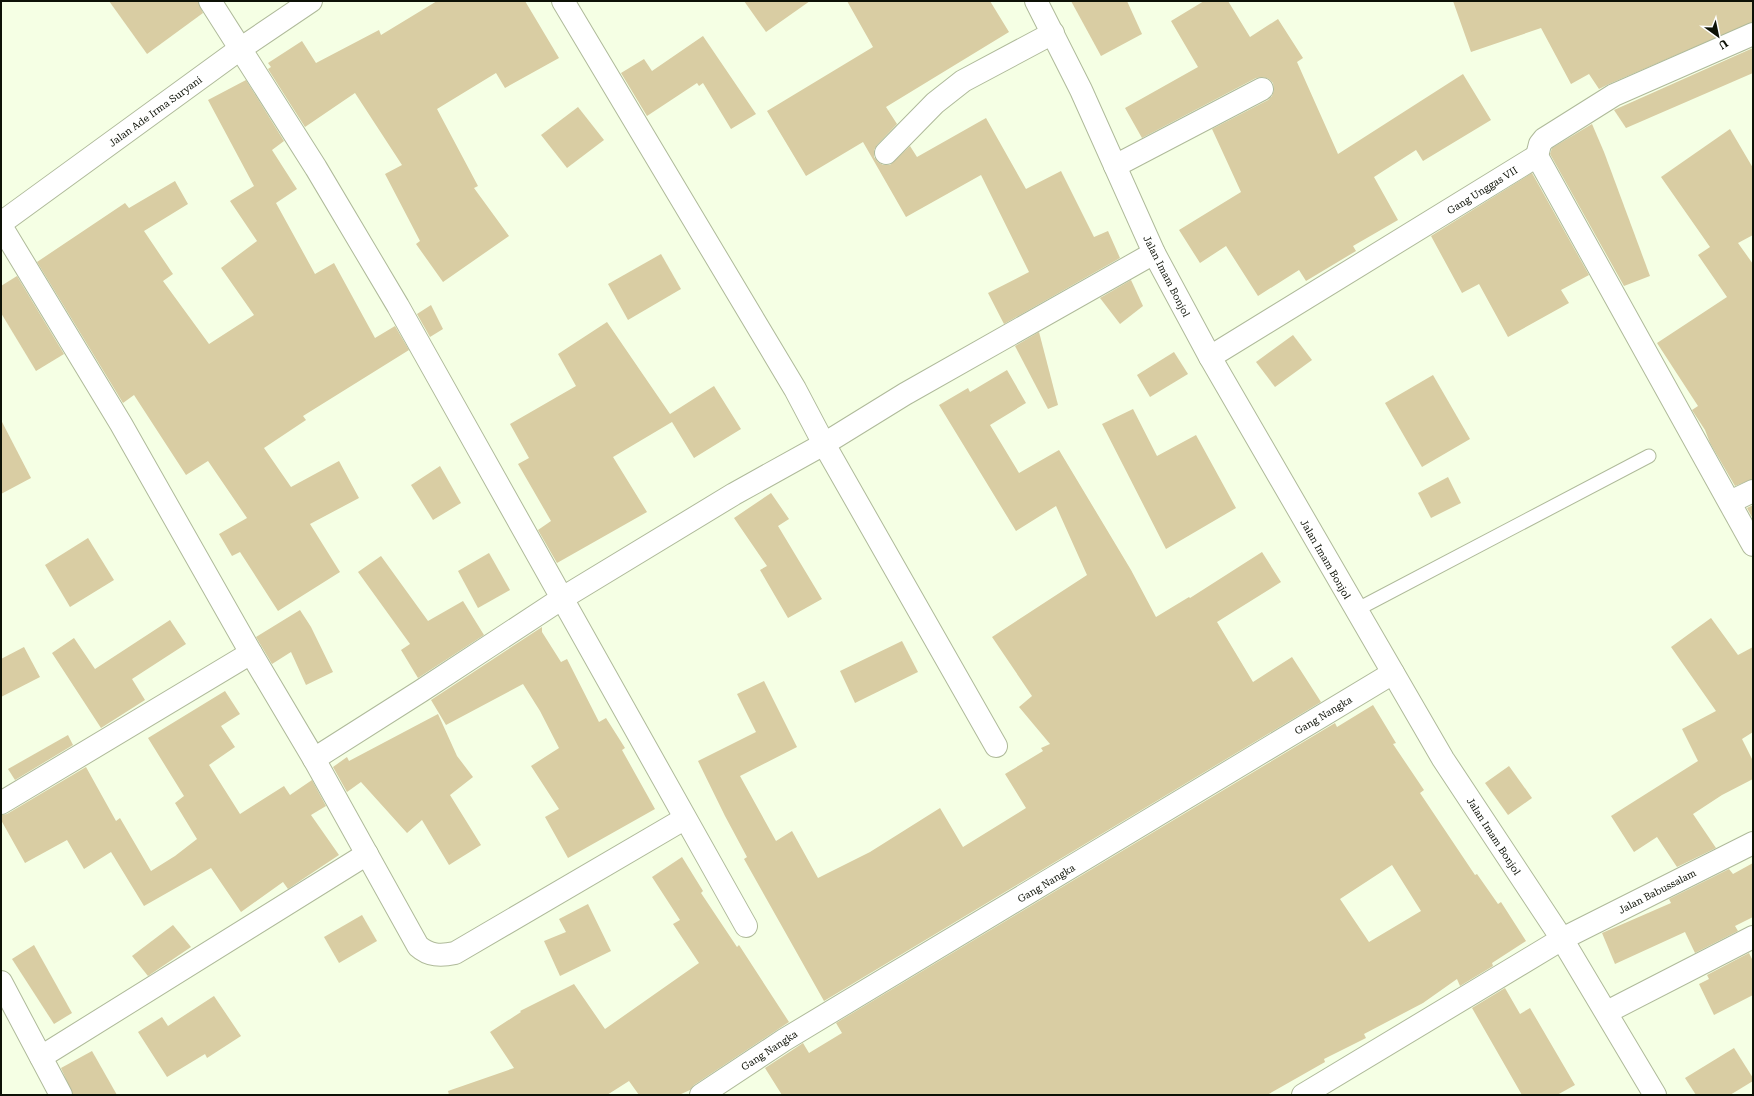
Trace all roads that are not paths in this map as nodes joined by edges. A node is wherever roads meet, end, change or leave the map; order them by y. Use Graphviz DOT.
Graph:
graph roads {
  1 [pos="210,1"];
  2 [pos="311,1"];
  3 [pos="562,1"];
  4 [pos="1042,3"];
  5 [pos="1053,33"];
  6 [pos="1753,34"];
  7 [pos="240,49"];
  8 [pos="1262,88"];
  9 [pos="886,153"];
  10 [pos="1537,156"];
  11 [pos="1115,166"];
  12 [pos="1,223"];
  13 [pos="1,226"];
  14 [pos="1154,253"];
  15 [pos="1210,357"];
  16 [pos="824,444"];
  17 [pos="1649,456"];
  18 [pos="1753,491"];
  19 [pos="1730,502"];
  20 [pos="1753,545"];
  21 [pos="561,599"];
  22 [pos="1356,610"];
  23 [pos="251,653"];
  24 [pos="1393,673"];
  25 [pos="996,746"];
  26 [pos="314,759"];
  27 [pos="1,803"];
  28 [pos="684,819"];
  29 [pos="1753,843"];
  30 [pos="367,854"];
  31 [pos="746,926"];
  32 [pos="1753,936"];
  33 [pos="1562,939"];
  34 [pos="1,982"];
  35 [pos="1607,1012"];
  36 [pos="41,1057"];
  37 [pos="57,1093"];
  38 [pos="701,1095"];
  39 [pos="1303,1095"];
  40 [pos="1655,1095"];
  1 -- 7 [label="street"];
  2 -- 7 [label="street, Jalan Ade Irma Suryani"];
  3 -- 16 [label="street"];
  4 -- 5 [label="street, Jalan Imam Bonjol"];
  5 -- 9 [label="street"];
  5 -- 11 [label="street, Jalan Imam Bonjol"];
  6 -- 10 [label="street"];
  7 -- 12 [label="street, Jalan Ade Irma Suryani"];
  7 -- 21 [label="street"];
  8 -- 11 [label="street"];
  10 -- 15 [label="street, Gang Unggas VII"];
  10 -- 19 [label="street"];
  11 -- 14 [label="street, Jalan Imam Bonjol"];
  13 -- 23 [label="street"];
  14 -- 15 [label="street, Jalan Imam Bonjol"];
  14 -- 16 [label="street"];
  15 -- 22 [label="street, Jalan Imam Bonjol"];
  16 -- 21 [label="street"];
  16 -- 25 [label="street"];
  17 -- 22 [label="lane"];
  18 -- 19 [label="street"];
  19 -- 20 [label="street"];
  21 -- 26 [label="street"];
  21 -- 28 [label="street"];
  22 -- 24 [label="street, Jalan Imam Bonjol"];
  23 -- 26 [label="street"];
  23 -- 27 [label="street"];
  24 -- 33 [label="street, Jalan Imam Bonjol"];
  24 -- 38 [label="street, Gang Nangka"];
  26 -- 30 [label="street"];
  28 -- 30 [label="street"];
  28 -- 31 [label="street"];
  29 -- 33 [label="street, Jalan Babussalam"];
  30 -- 36 [label="street"];
  32 -- 35 [label="street"];
  33 -- 35 [label="street, Jalan Imam Bonjol"];
  33 -- 39 [label="street, Jalan Babussalam"];
  34 -- 36 [label="street"];
  35 -- 40 [label="street, Jalan Imam Bonjol"];
  36 -- 37 [label="street"];
}
